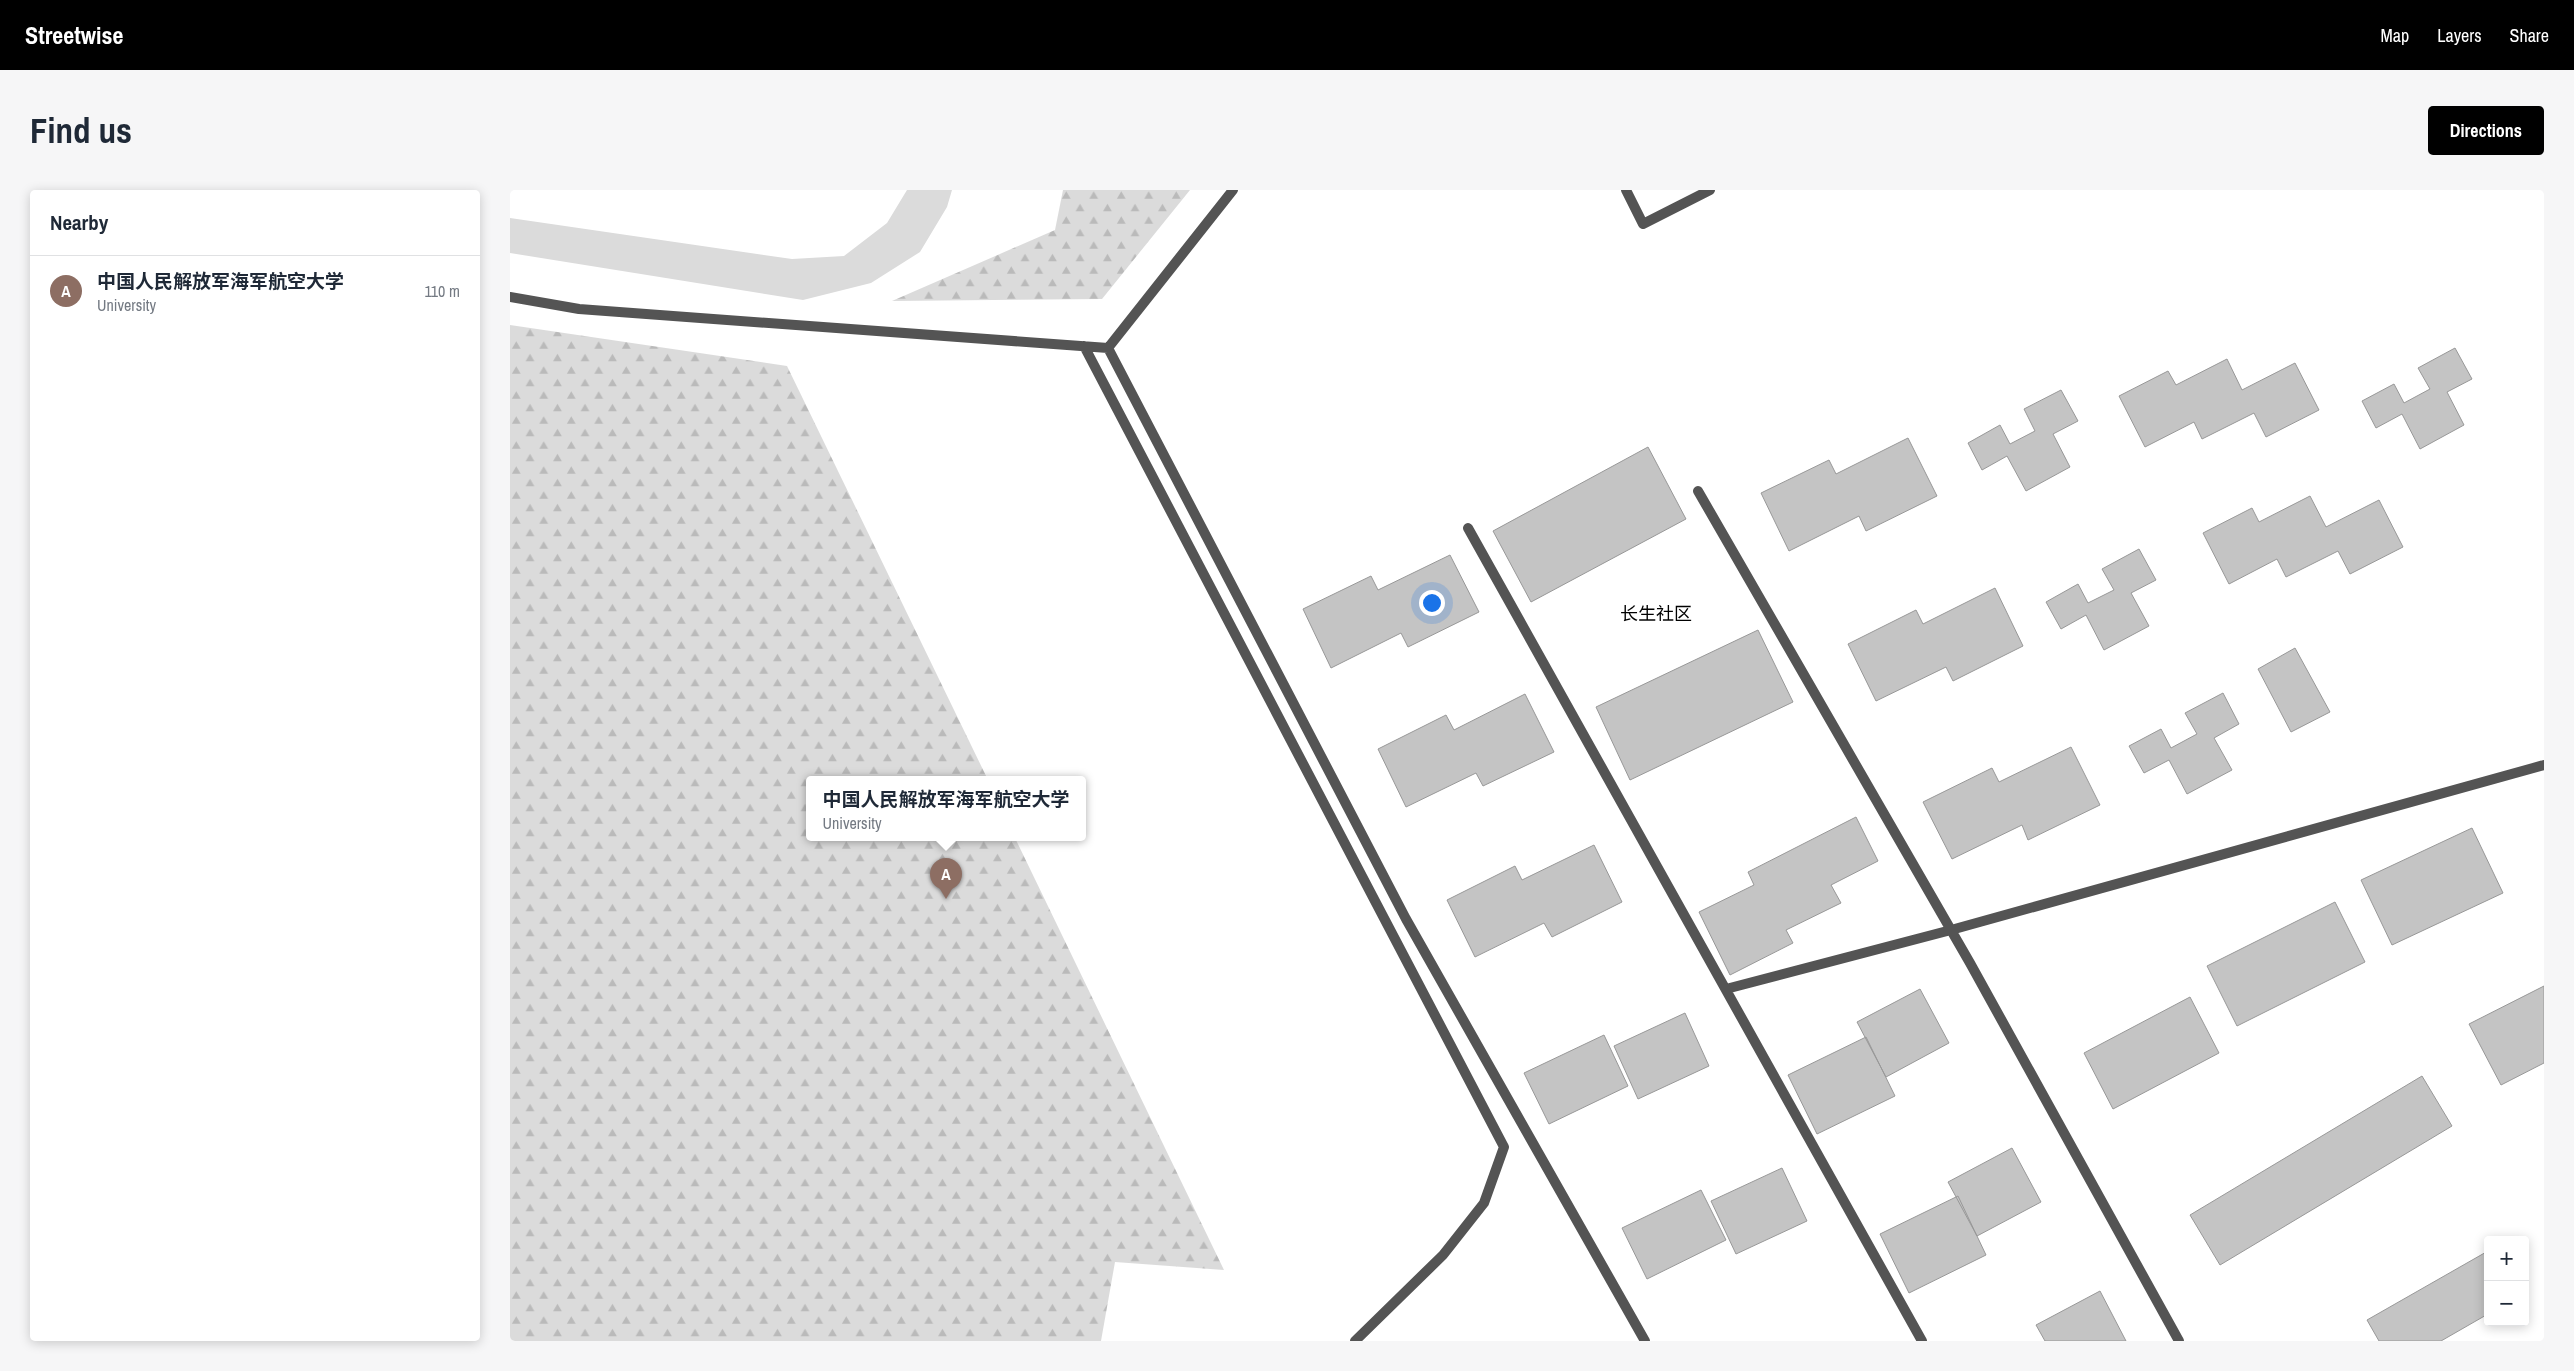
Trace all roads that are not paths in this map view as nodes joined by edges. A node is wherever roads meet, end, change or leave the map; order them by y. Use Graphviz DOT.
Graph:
graph roads {
  1 [pos="1233,190"];
  2 [pos="1626,190"];
  3 [pos="1710,190"];
  4 [pos="510,297"];
  5 [pos="1084,346"];
  6 [pos="1108,348"];
  7 [pos="1698,491"];
  8 [pos="1468,528"];
  9 [pos="2544,765"];
  10 [pos="1951,930"];
  11 [pos="1726,989"];
  12 [pos="1355,1341"];
  13 [pos="1645,1341"];
  14 [pos="1922,1341"];
  15 [pos="2179,1341"];
  1 -- 6 [label="street"];
  2 -- 3 [label="street"];
  4 -- 5 [label="street"];
  5 -- 6 [label="street"];
  5 -- 12 [label="street"];
  6 -- 13 [label="street"];
  7 -- 10 [label="street"];
  8 -- 11 [label="street"];
  9 -- 10 [label="street"];
  10 -- 11 [label="street"];
  10 -- 15 [label="street"];
  11 -- 14 [label="street"];
}
